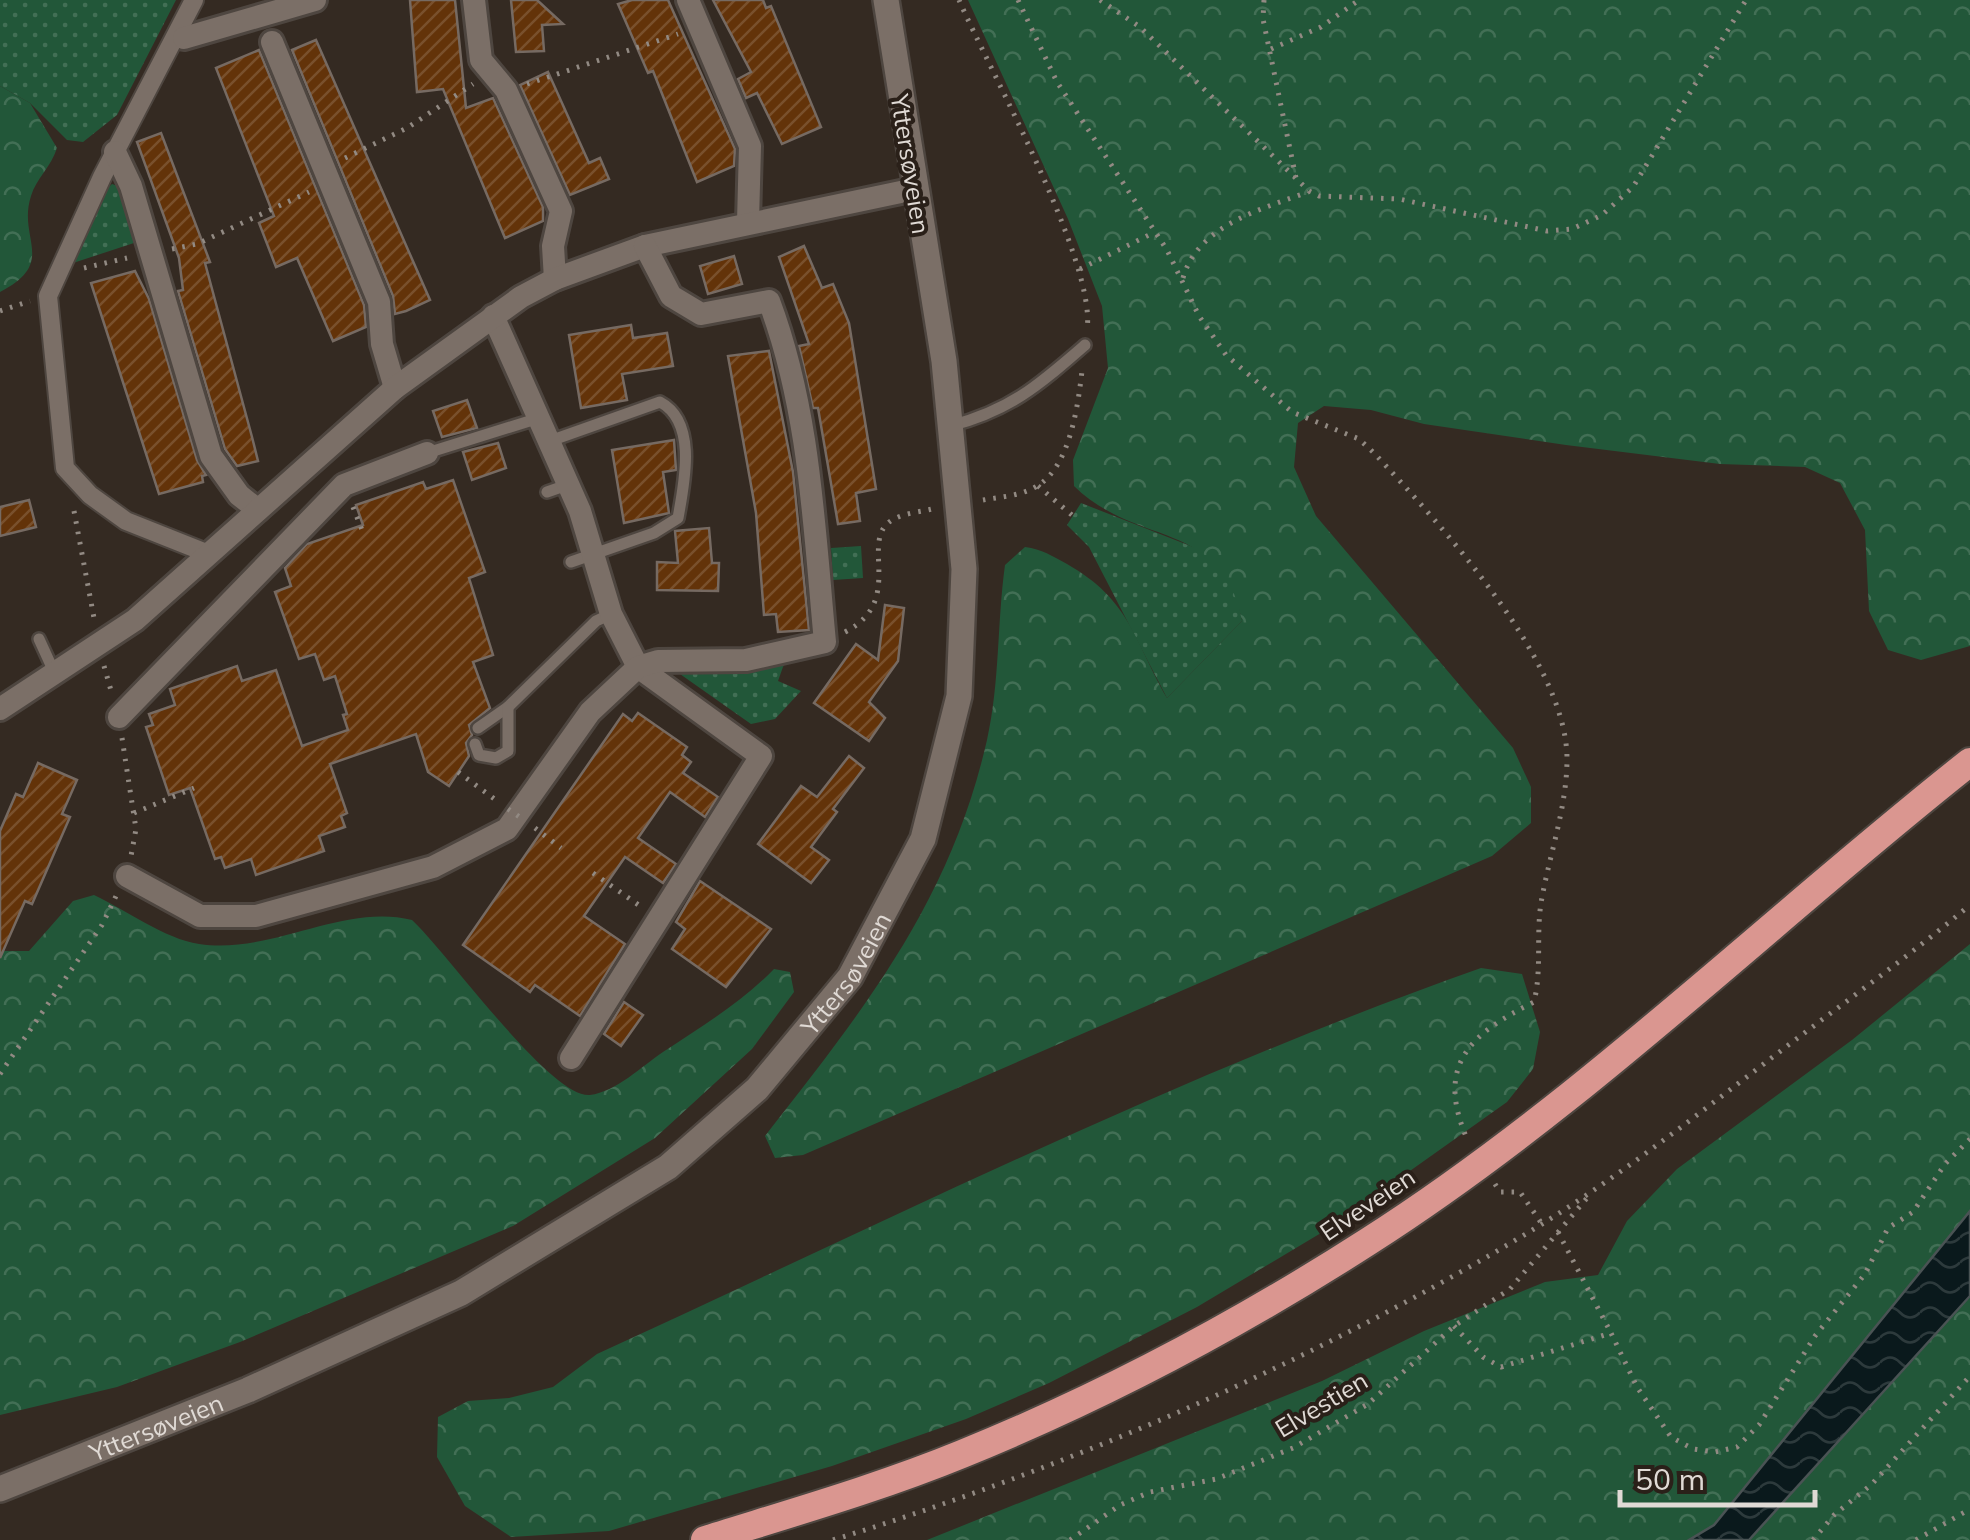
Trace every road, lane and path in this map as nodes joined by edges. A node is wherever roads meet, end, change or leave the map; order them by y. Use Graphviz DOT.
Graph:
graph roads {
  1 [pos="194,0"];
  2 [pos="314,0"];
  3 [pos="474,0"];
  4 [pos="688,0"];
  5 [pos="886,0"];
  6 [pos="959,0"];
  7 [pos="1018,0"];
  8 [pos="1100,0"];
  9 [pos="1264,0"];
  10 [pos="1358,0"];
  11 [pos="1746,0"];
  12 [pos="699,26"];
  13 [pos="184,38"];
  14 [pos="272,42"];
  15 [pos="1271,49"];
  16 [pos="486,72"];
  17 [pos="506,90"];
  18 [pos="115,152"];
  19 [pos="327,176"];
  20 [pos="1296,180"];
  21 [pos="915,189"];
  22 [pos="1310,191"];
  23 [pos="748,222"];
  24 [pos="1156,232"];
  25 [pos="645,246"];
  26 [pos="152,253"];
  27 [pos="1080,269"];
  28 [pos="56,274"];
  29 [pos="555,279"];
  30 [pos="1182,281"];
  31 [pos="48,296"];
  32 [pos="0,311"];
  33 [pos="493,316"];
  34 [pos="1085,345"];
  35 [pos="395,388"];
  36 [pos="536,419"];
  37 [pos="950,426"];
  38 [pos="547,442"];
  39 [pos="427,453"];
  40 [pos="65,468"];
  41 [pos="1038,486"];
  42 [pos="983,500"];
  43 [pos="936,508"];
  44 [pos="258,510"];
  45 [pos="1073,516"];
  46 [pos="593,553"];
  47 [pos="209,554"];
  48 [pos="571,562"];
  49 [pos="614,605"];
  50 [pos="96,624"];
  51 [pos="39,639"];
  52 [pos="825,642"];
  53 [pos="103,663"];
  54 [pos="638,667"];
  55 [pos="55,674"];
  56 [pos="508,707"];
  57 [pos="0,710"];
  58 [pos="119,717"];
  59 [pos="478,728"];
  60 [pos="474,744"];
  61 [pos="1970,762"];
  62 [pos="458,772"];
  63 [pos="194,788"];
  64 [pos="134,813"];
  65 [pos="560,848"];
  66 [pos="594,873"];
  67 [pos="127,876"];
  68 [pos="1970,905"];
  69 [pos="659,918"];
  70 [pos="571,1058"];
  71 [pos="0,1074"];
  72 [pos="1970,1139"];
  73 [pos="1468,1141"];
  74 [pos="1493,1182"];
  75 [pos="1592,1192"];
  76 [pos="1542,1224"];
  77 [pos="1558,1232"];
  78 [pos="1454,1326"];
  79 [pos="1611,1333"];
  80 [pos="1970,1376"];
  81 [pos="0,1489"];
  82 [pos="1970,1509"];
  83 [pos="705,1540"];
  84 [pos="833,1540"];
  85 [pos="1070,1540"];
  86 [pos="1813,1540"];
  87 [pos="1916,1540"];
  1 -- 18 [label="street"];
  2 -- 13 [label="street"];
  3 -- 16 [label="street"];
  4 -- 12 [label="street"];
  5 -- 21 [label="main road, Yttersøveien"];
  6 -- 27 [label="path"];
  7 -- 24 [label="path"];
  8 -- 20 [label="path"];
  9 -- 15 [label="path"];
  10 -- 15 [label="path"];
  11 -- 22 [label="path"];
  12 -- 17 [label="path"];
  12 -- 23 [label="street"];
  14 -- 19 [label="street"];
  15 -- 20 [label="path"];
  16 -- 17 [label="street"];
  16 -- 19 [label="path"];
  17 -- 29 [label="street"];
  18 -- 26 [label="street"];
  18 -- 28 [label="street"];
  19 -- 26 [label="path"];
  19 -- 35 [label="street"];
  20 -- 22 [label="path"];
  21 -- 23 [label="street"];
  21 -- 37 [label="main road, Yttersøveien"];
  22 -- 30 [label="path"];
  23 -- 25 [label="street"];
  24 -- 27 [label="path"];
  24 -- 30 [label="path"];
  25 -- 29 [label="street"];
  25 -- 52 [label="street"];
  26 -- 28 [label="path"];
  26 -- 44 [label="street"];
  27 -- 34 [label="path"];
  28 -- 31 [label="street"];
  29 -- 33 [label="street"];
  30 -- 73 [label="path"];
  31 -- 32 [label="path"];
  31 -- 40 [label="street"];
  33 -- 35 [label="street"];
  33 -- 36 [label="street"];
  34 -- 37 [label="lane"];
  34 -- 41 [label="path"];
  35 -- 44 [label="street"];
  36 -- 38 [label="street"];
  36 -- 39 [label="lane"];
  37 -- 81 [label="main road, Yttersøveien"];
  38 -- 46 [label="street"];
  38 -- 46 [label="lane"];
  39 -- 58 [label="street"];
  40 -- 47 [label="street"];
  40 -- 50 [label="path"];
  41 -- 42 [label="path"];
  41 -- 45 [label="path"];
  43 -- 52 [label="path"];
  44 -- 47 [label="street"];
  46 -- 48 [label="lane"];
  46 -- 49 [label="street"];
  47 -- 55 [label="street"];
  49 -- 54 [label="street"];
  49 -- 56 [label="lane"];
  51 -- 55 [label="lane"];
  52 -- 54 [label="street"];
  53 -- 58 [label="path"];
  54 -- 67 [label="street"];
  54 -- 69 [label="street"];
  55 -- 57 [label="street"];
  56 -- 59 [label="lane"];
  56 -- 60 [label="lane"];
  58 -- 64 [label="path"];
  61 -- 83 [label="highway, Elveveien"];
  62 -- 65 [label="path, bridge"];
  63 -- 64 [label="path"];
  64 -- 67 [label="path"];
  66 -- 69 [label="path"];
  67 -- 71 [label="path"];
  68 -- 75 [label="path"];
  69 -- 70 [label="street"];
  72 -- 79 [label="path"];
  74 -- 76 [label="path"];
  75 -- 76 [label="path"];
  75 -- 77 [label="path, Elvestien"];
  76 -- 84 [label="path"];
  77 -- 78 [label="path, Elvestien"];
  77 -- 79 [label="path"];
  78 -- 79 [label="path"];
  78 -- 85 [label="path, Elvestien"];
  80 -- 86 [label="path"];
  82 -- 87 [label="path"];
}
